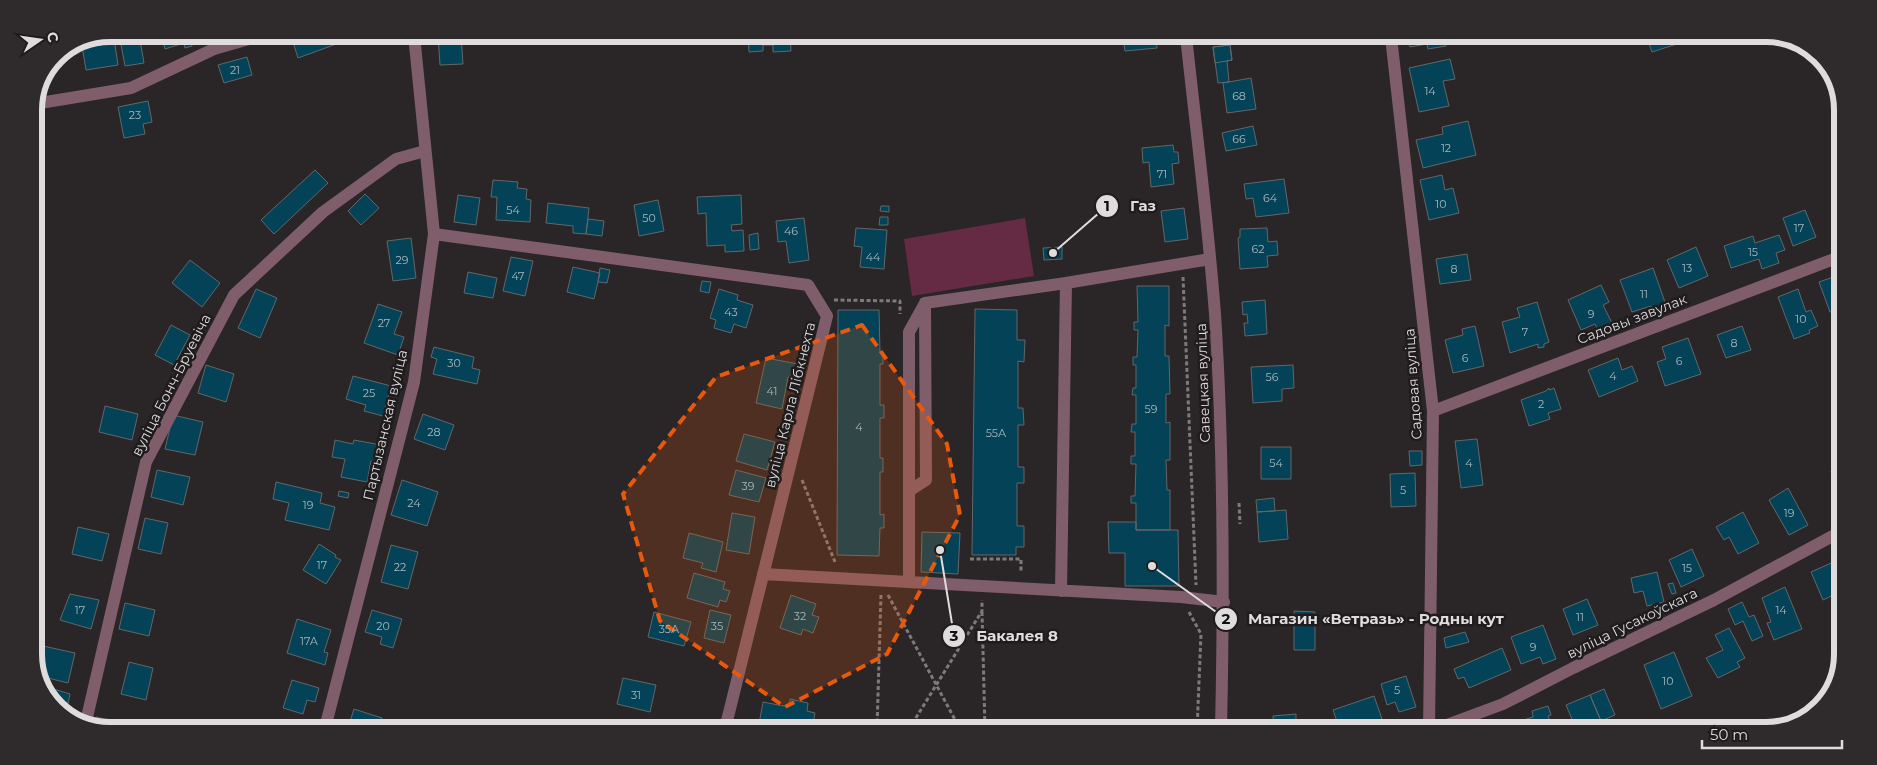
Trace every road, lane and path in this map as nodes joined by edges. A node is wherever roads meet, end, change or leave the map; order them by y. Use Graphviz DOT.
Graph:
graph roads {
  1 [pos="238,42"];
  2 [pos="415,42"];
  3 [pos="1187,42"];
  4 [pos="1393,42"];
  5 [pos="43,102"];
  6 [pos="425,150"];
  7 [pos="434,234"];
  8 [pos="1210,259"];
  9 [pos="1834,259"];
  10 [pos="1183,264"];
  11 [pos="1066,283"];
  12 [pos="817,300"];
  13 [pos="900,301"];
  14 [pos="1433,411"];
  15 [pos="792,456"];
  16 [pos="1834,535"];
  17 [pos="970,559"];
  18 [pos="836,566"];
  19 [pos="763,574"];
  20 [pos="881,581"];
  21 [pos="909,582"];
  22 [pos="983,587"];
  23 [pos="1022,588"];
  24 [pos="1061,591"];
  25 [pos="1181,597"];
  26 [pos="1224,602"];
  27 [pos="982,611"];
  28 [pos="936,685"];
  29 [pos="87,718"];
  30 [pos="327,722"];
  31 [pos="727,722"];
  32 [pos="877,722"];
  33 [pos="913,722"];
  34 [pos="956,722"];
  35 [pos="985,722"];
  36 [pos="1197,722"];
  37 [pos="1221,722"];
  38 [pos="1431,722"];
  39 [pos="1453,722"];
  1 -- 5 [label="street"];
  2 -- 6 [label="street, Партызанская вуліца"];
  3 -- 8 [label="street, Савецкая вуліца"];
  4 -- 14 [label="street, Садовая вуліца"];
  6 -- 7 [label="street, Партызанская вуліца"];
  6 -- 29 [label="street, вуліца Бонч-Бруевіча"];
  7 -- 12 [label="street, вуліца Карла Лібкнехта"];
  7 -- 30 [label="street, Партызанская вуліца"];
  8 -- 10 [label="street"];
  8 -- 26 [label="street, Савецкая вуліца"];
  9 -- 14 [label="street, Садовы завулак"];
  10 -- 11 [label="street"];
  10 -- 25 [label="path"];
  11 -- 21 [label="street"];
  11 -- 24 [label="street"];
  12 -- 13 [label="path"];
  12 -- 15 [label="street, вуліца Карла Лібкнехта"];
  14 -- 38 [label="street, Садовая вуліца"];
  15 -- 18 [label="path"];
  15 -- 19 [label="street, вуліца Карла Лібкнехта"];
  16 -- 39 [label="street, вуліца Гусакоўскага"];
  17 -- 23 [label="path"];
  19 -- 20 [label="street"];
  19 -- 31 [label="street, вуліца Карла Лібкнехта"];
  20 -- 21 [label="street"];
  20 -- 28 [label="path"];
  20 -- 32 [label="path"];
  21 -- 22 [label="street"];
  22 -- 23 [label="street"];
  22 -- 27 [label="path"];
  23 -- 24 [label="street"];
  24 -- 25 [label="street"];
  25 -- 26 [label="street"];
  25 -- 36 [label="path"];
  26 -- 37 [label="street, Савецкая вуліца"];
  27 -- 28 [label="path"];
  27 -- 35 [label="path"];
  28 -- 33 [label="path"];
  28 -- 34 [label="path"];
}
